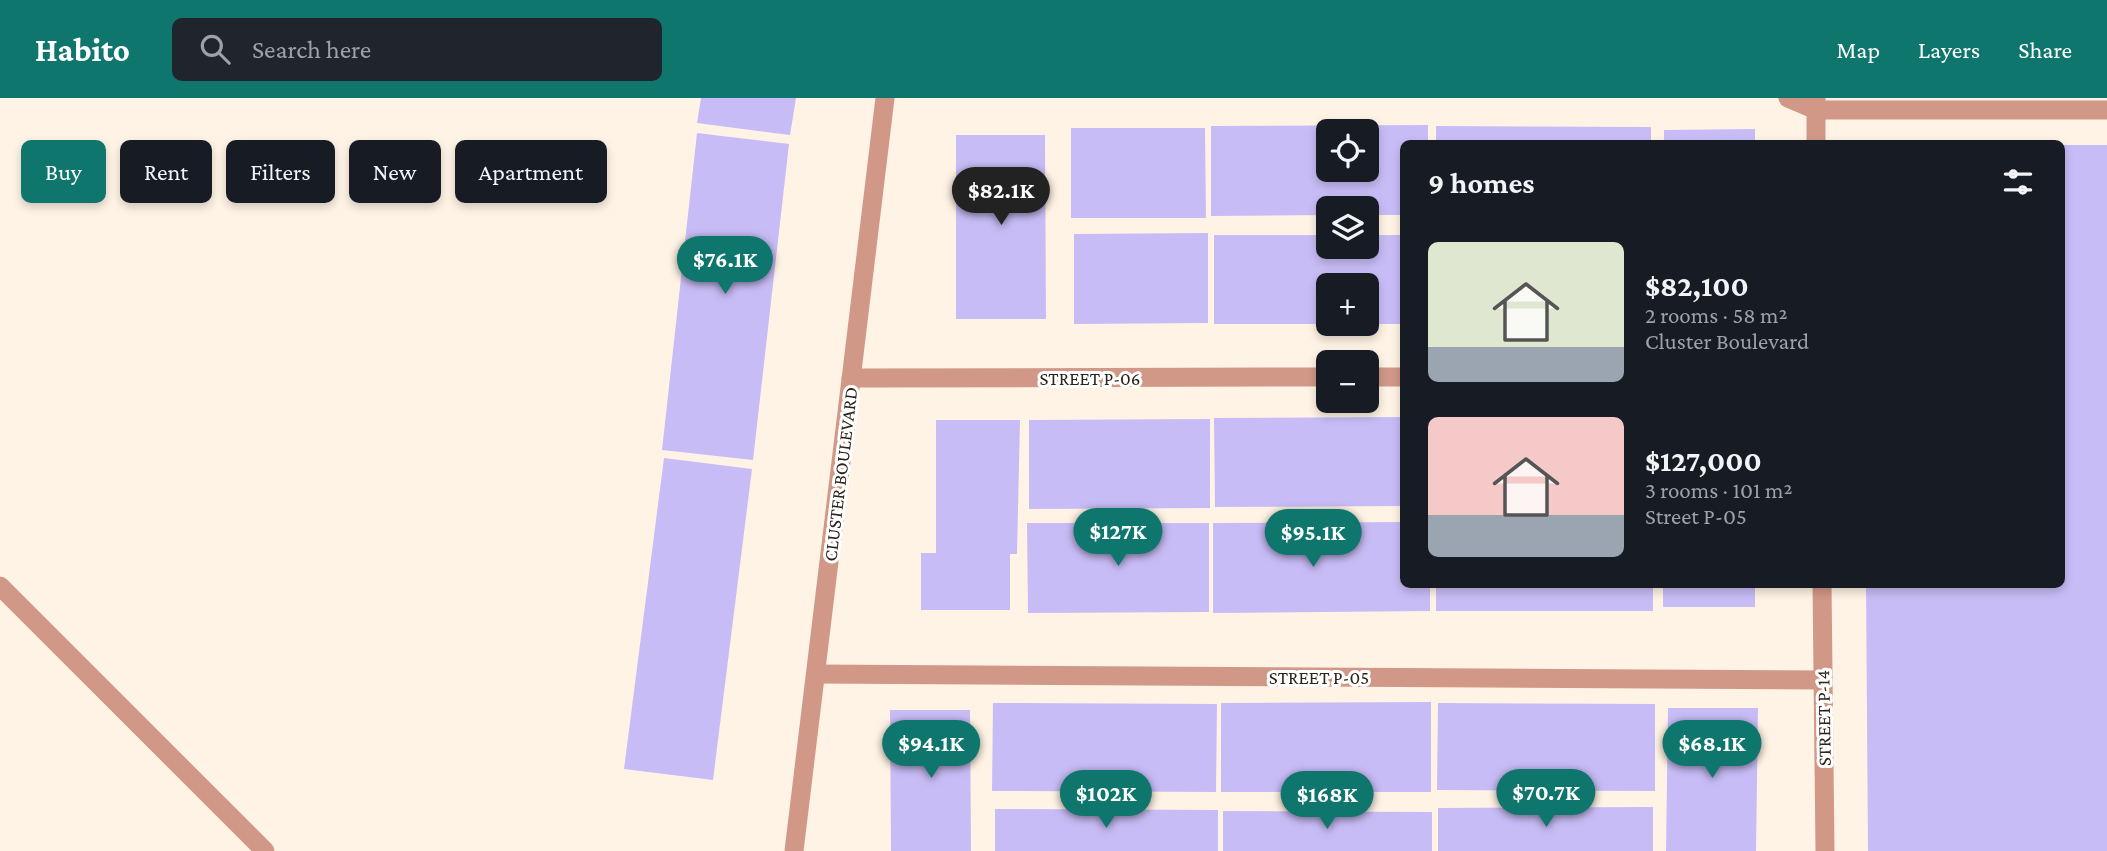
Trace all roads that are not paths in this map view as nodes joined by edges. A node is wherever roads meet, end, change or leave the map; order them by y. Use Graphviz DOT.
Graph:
graph roads {
  1 [pos="885,98"];
  2 [pos="1788,98"];
  3 [pos="1816,104"];
  4 [pos="2086,104"];
  5 [pos="2107,110"];
  6 [pos="1816,140"];
  7 [pos="1316,377"];
  8 [pos="1379,377"];
  9 [pos="1400,377"];
  10 [pos="851,378"];
  11 [pos="0,586"];
  12 [pos="1822,588"];
  13 [pos="816,674"];
  14 [pos="1823,680"];
  15 [pos="265,851"];
  16 [pos="794,851"];
  17 [pos="1825,851"];
  1 -- 10 [label="street, CLUSTER BOULEVARD"];
  2 -- 3 [label="street"];
  3 -- 4 [label="street"];
  3 -- 6 [label="street"];
  4 -- 5 [label="street"];
  7 -- 10 [label="street, STREET P-06"];
  8 -- 9 [label="street"];
  10 -- 13 [label="street, CLUSTER BOULEVARD"];
  11 -- 15 [label="street"];
  12 -- 14 [label="street, STREET P-14"];
  13 -- 14 [label="street, STREET P-05"];
  13 -- 16 [label="street, CLUSTER BOULEVARD"];
  14 -- 17 [label="street, STREET P-14"];
}
